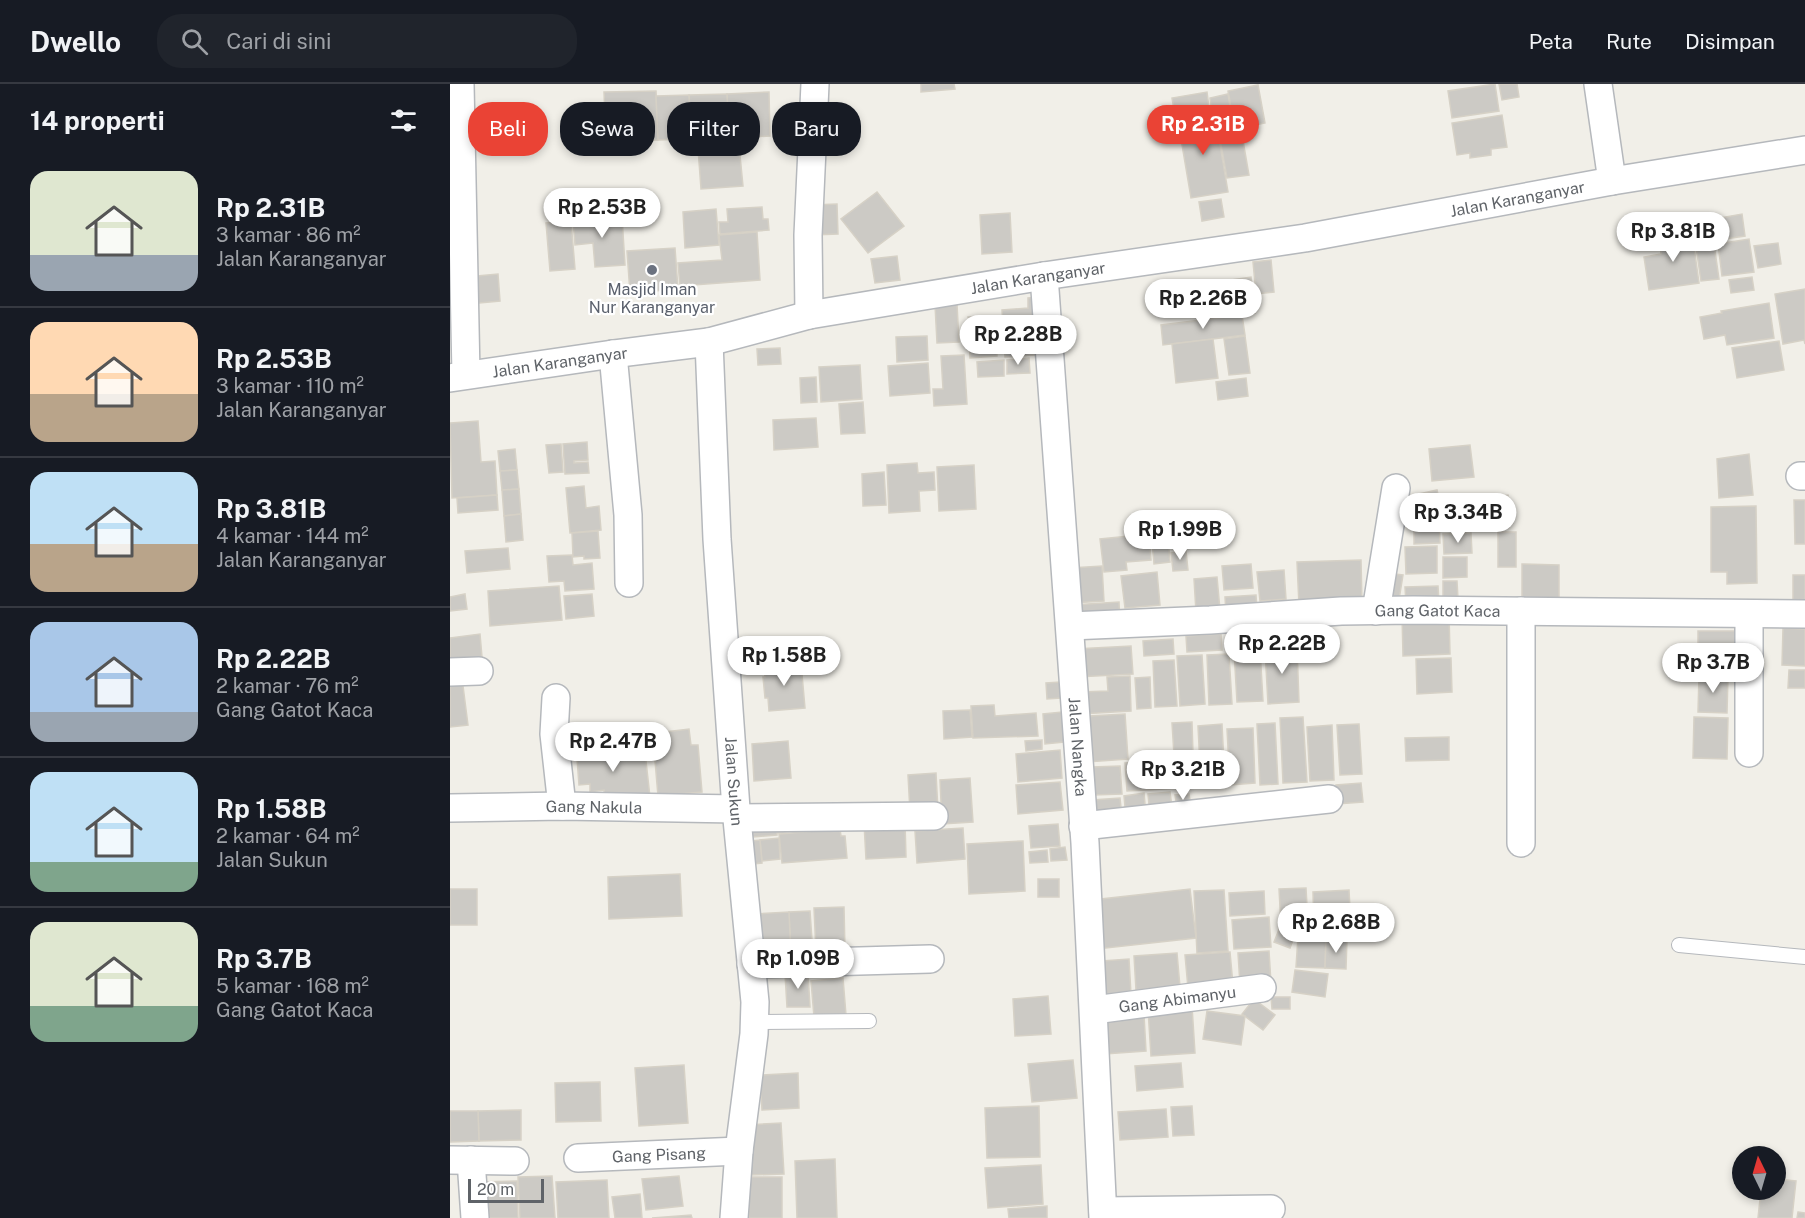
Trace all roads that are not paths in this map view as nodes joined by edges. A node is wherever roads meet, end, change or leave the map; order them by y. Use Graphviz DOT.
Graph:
graph roads {
  1 [pos="460,84"];
  2 [pos="814,84"];
  3 [pos="1598,84"];
  4 [pos="1805,150"];
  5 [pos="456,170"];
  6 [pos="1612,181"];
  7 [pos="1044,276"];
  8 [pos="809,315"];
  9 [pos="709,342"];
  10 [pos="613,354"];
  11 [pos="458,376"];
  12 [pos="1396,488"];
  13 [pos="629,583"];
  14 [pos="1376,610"];
  15 [pos="1521,611"];
  16 [pos="1749,614"];
  17 [pos="1805,614"];
  18 [pos="1070,626"];
  19 [pos="479,671"];
  20 [pos="450,672"];
  21 [pos="556,698"];
  22 [pos="1749,753"];
  23 [pos="1329,799"];
  24 [pos="562,806"];
  25 [pos="450,808"];
  26 [pos="737,814"];
  27 [pos="934,816"];
  28 [pos="1083,826"];
  29 [pos="1521,843"];
  30 [pos="1679,945"];
  31 [pos="1805,957"];
  32 [pos="930,959"];
  33 [pos="751,964"];
  34 [pos="1262,988"];
  35 [pos="1094,1010"];
  36 [pos="869,1021"];
  37 [pos="754,1022"];
  38 [pos="739,1151"];
  39 [pos="578,1158"];
  40 [pos="461,1160"];
  41 [pos="515,1161"];
  42 [pos="1271,1209"];
  43 [pos="1103,1214"];
  44 [pos="475,1218"];
  45 [pos="734,1218"];
  1 -- 5 [label="street"];
  2 -- 8 [label="street"];
  3 -- 6 [label="street"];
  4 -- 6 [label="street, Jalan Karanganyar"];
  5 -- 11 [label="street"];
  6 -- 7 [label="street, Jalan Karanganyar"];
  7 -- 8 [label="street, Jalan Karanganyar"];
  7 -- 18 [label="street, Jalan Nangka"];
  8 -- 9 [label="street, Jalan Karanganyar"];
  9 -- 10 [label="street, Jalan Karanganyar"];
  9 -- 26 [label="street, Jalan Sukun"];
  10 -- 11 [label="street, Jalan Karanganyar"];
  10 -- 13 [label="street"];
  12 -- 14 [label="street"];
  14 -- 15 [label="street, Gang Gatot Kaca"];
  14 -- 18 [label="street, Gang Gatot Kaca"];
  15 -- 16 [label="street, Gang Gatot Kaca"];
  15 -- 29 [label="street"];
  16 -- 17 [label="street, Gang Gatot Kaca"];
  16 -- 22 [label="street"];
  18 -- 28 [label="street, Jalan Nangka"];
  19 -- 20 [label="street"];
  21 -- 24 [label="street"];
  23 -- 28 [label="street"];
  24 -- 25 [label="street, Gang Nakula"];
  24 -- 26 [label="street, Gang Nakula"];
  26 -- 27 [label="street, Gang Nakula"];
  26 -- 33 [label="street, Jalan Sukun"];
  28 -- 35 [label="street, Jalan Nangka"];
  30 -- 31 [label="lane"];
  32 -- 33 [label="street"];
  33 -- 37 [label="street, Jalan Sukun"];
  34 -- 35 [label="street, Gang Abimanyu"];
  35 -- 43 [label="street, Jalan Nangka"];
  36 -- 37 [label="lane"];
  37 -- 38 [label="street, Jalan Sukun"];
  38 -- 39 [label="street, Gang Pisang"];
  38 -- 45 [label="street, Jalan Sukun"];
  40 -- 41 [label="street"];
  40 -- 44 [label="street"];
  42 -- 43 [label="street"];
}
